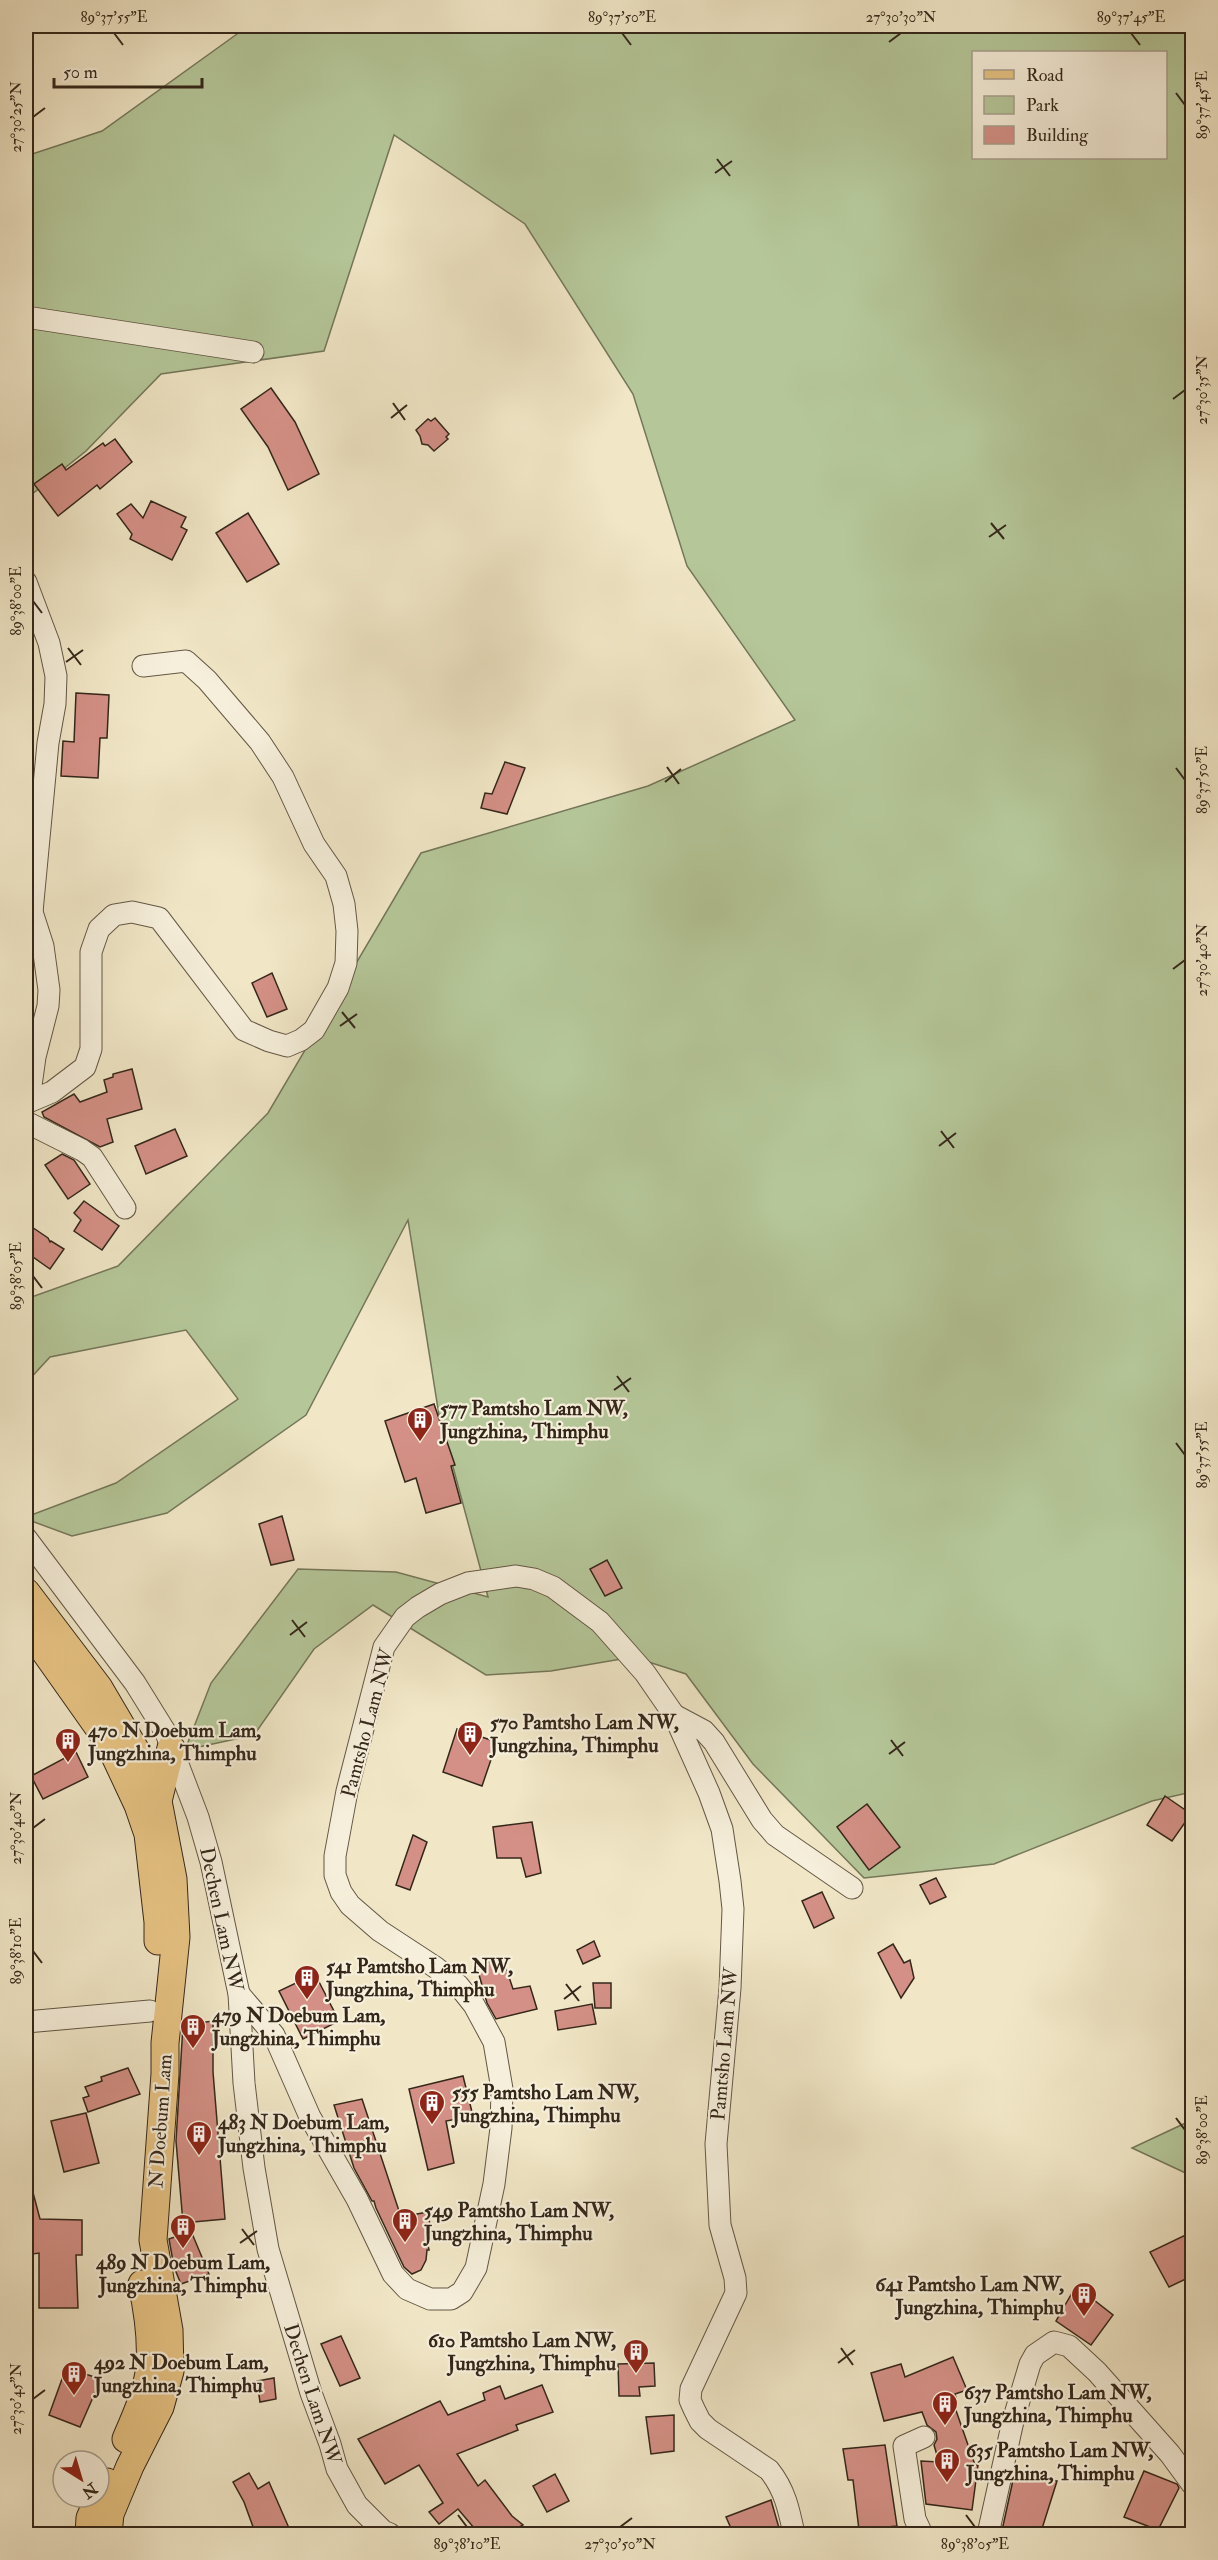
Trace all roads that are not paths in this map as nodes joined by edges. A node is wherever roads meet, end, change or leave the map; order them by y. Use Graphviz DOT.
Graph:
graph roads {
  1 [pos="26,317"];
  2 [pos="253,352"];
  3 [pos="26,582"];
  4 [pos="143,666"];
  5 [pos="29,911"];
  6 [pos="27,1101"];
  7 [pos="26,1122"];
  8 [pos="125,1209"];
  9 [pos="26,1538"];
  10 [pos="26,1592"];
  11 [pos="26,1625"];
  12 [pos="674,1715"];
  13 [pos="171,1748"];
  14 [pos="158,1801"];
  15 [pos="852,1888"];
  16 [pos="239,1994"];
  17 [pos="150,2011"];
  18 [pos="26,2022"];
  19 [pos="924,2437"];
  20 [pos="1192,2484"];
  21 [pos="89,2535"];
  22 [pos="108,2535"];
  23 [pos="390,2535"];
  24 [pos="794,2535"];
  25 [pos="922,2535"];
  26 [pos="988,2535"];
  1 -- 2 [label="street"];
  3 -- 5 [label="street"];
  4 -- 6 [label="street"];
  5 -- 6 [label="street"];
  7 -- 8 [label="street"];
  9 -- 13 [label="street, Dechen Lam NW"];
  10 -- 14 [label="main road, N Doebum Lam"];
  11 -- 17 [label="main road, N Doebum Lam"];
  12 -- 15 [label="street"];
  12 -- 16 [label="street, Pamtsho Lam NW"];
  12 -- 24 [label="street, Pamtsho Lam NW"];
  13 -- 14 [label="main road"];
  13 -- 16 [label="street, Dechen Lam NW"];
  14 -- 22 [label="main road, N Doebum Lam"];
  16 -- 23 [label="street, Dechen Lam NW"];
  17 -- 18 [label="street"];
  17 -- 21 [label="main road, N Doebum Lam"];
  19 -- 25 [label="street"];
  20 -- 26 [label="street"];
}
